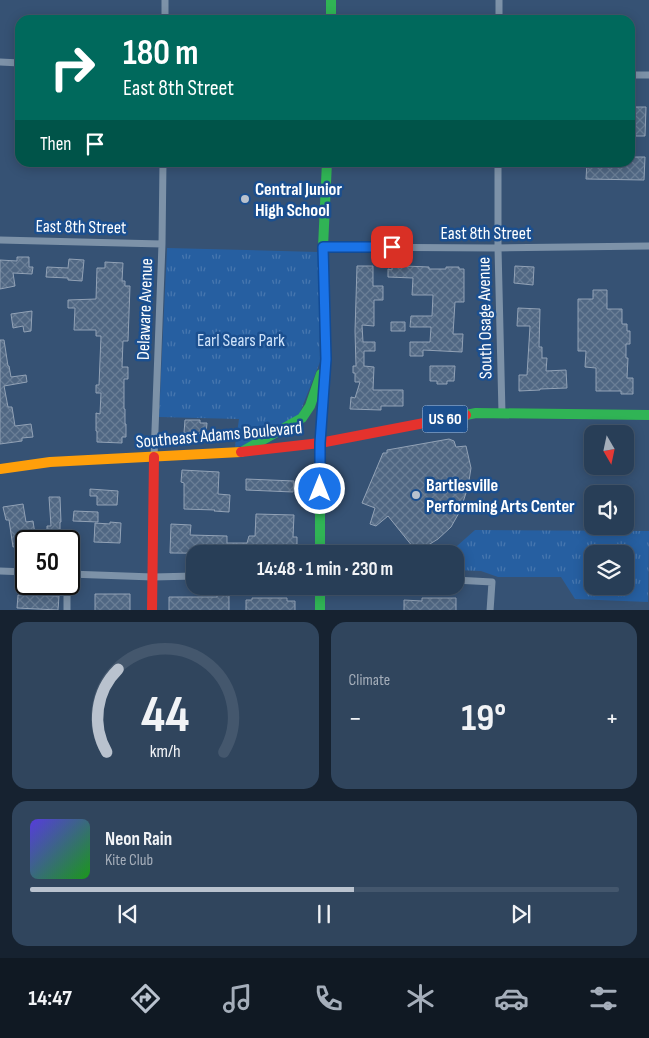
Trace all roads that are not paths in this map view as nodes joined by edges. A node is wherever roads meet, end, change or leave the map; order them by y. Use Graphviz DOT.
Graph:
graph roads {
  1 [pos="165,0"];
  2 [pos="331,0"];
  3 [pos="499,0"];
  4 [pos="165,15"];
  5 [pos="331,15"];
  6 [pos="499,15"];
  7 [pos="0,62"];
  8 [pos="15,62"];
  9 [pos="635,75"];
  10 [pos="649,75"];
  11 [pos="163,167"];
  12 [pos="326,167"];
  13 [pos="498,167"];
  14 [pos="0,240"];
  15 [pos="162,244"];
  16 [pos="649,246"];
  17 [pos="323,247"];
  18 [pos="498,248"];
  19 [pos="326,359"];
  20 [pos="502,412"];
  21 [pos="649,415"];
  22 [pos="320,443"];
  23 [pos="243,451"];
  24 [pos="154,457"];
  25 [pos="0,469"];
  26 [pos="320,545"];
  27 [pos="0,571"];
  28 [pos="15,572"];
  29 [pos="80,574"];
  30 [pos="186,576"];
  31 [pos="153,577"];
  32 [pos="464,580"];
  33 [pos="67,595"];
  34 [pos="320,595"];
  35 [pos="67,610"];
  36 [pos="152,610"];
  37 [pos="320,610"];
  38 [pos="490,610"];
  1 -- 4 [label="street"];
  2 -- 5 [label="main road"];
  3 -- 6 [label="street"];
  7 -- 8 [label="street"];
  9 -- 10 [label="street"];
  11 -- 15 [label="street, Delaware Avenue"];
  12 -- 17 [label="main road"];
  13 -- 18 [label="street, South Osage Avenue"];
  14 -- 15 [label="street, East 8th Street"];
  15 -- 24 [label="street, Delaware Avenue"];
  16 -- 18 [label="street, East 8th Street"];
  17 -- 18 [label="street, East 8th Street"];
  17 -- 19 [label="main road"];
  18 -- 20 [label="street, South Osage Avenue"];
  19 -- 22 [label="main road"];
  19 -- 23 [label="main road"];
  20 -- 21 [label="main road, Southeast Adams Boulevard / US 60"];
  20 -- 22 [label="main road, Southeast Adams Boulevard / US 60"];
  22 -- 23 [label="main road, Southeast Adams Boulevard / US 60"];
  22 -- 26 [label="main road"];
  23 -- 24 [label="main road, Southeast Adams Boulevard / US 60"];
  24 -- 25 [label="main road, Southeast Adams Boulevard / US 60"];
  24 -- 31 [label="main road"];
  27 -- 28 [label="street"];
  29 -- 31 [label="street"];
  30 -- 31 [label="street"];
  31 -- 36 [label="main road"];
  32 -- 38 [label="street"];
  33 -- 35 [label="street"];
  34 -- 37 [label="main road"];
}
